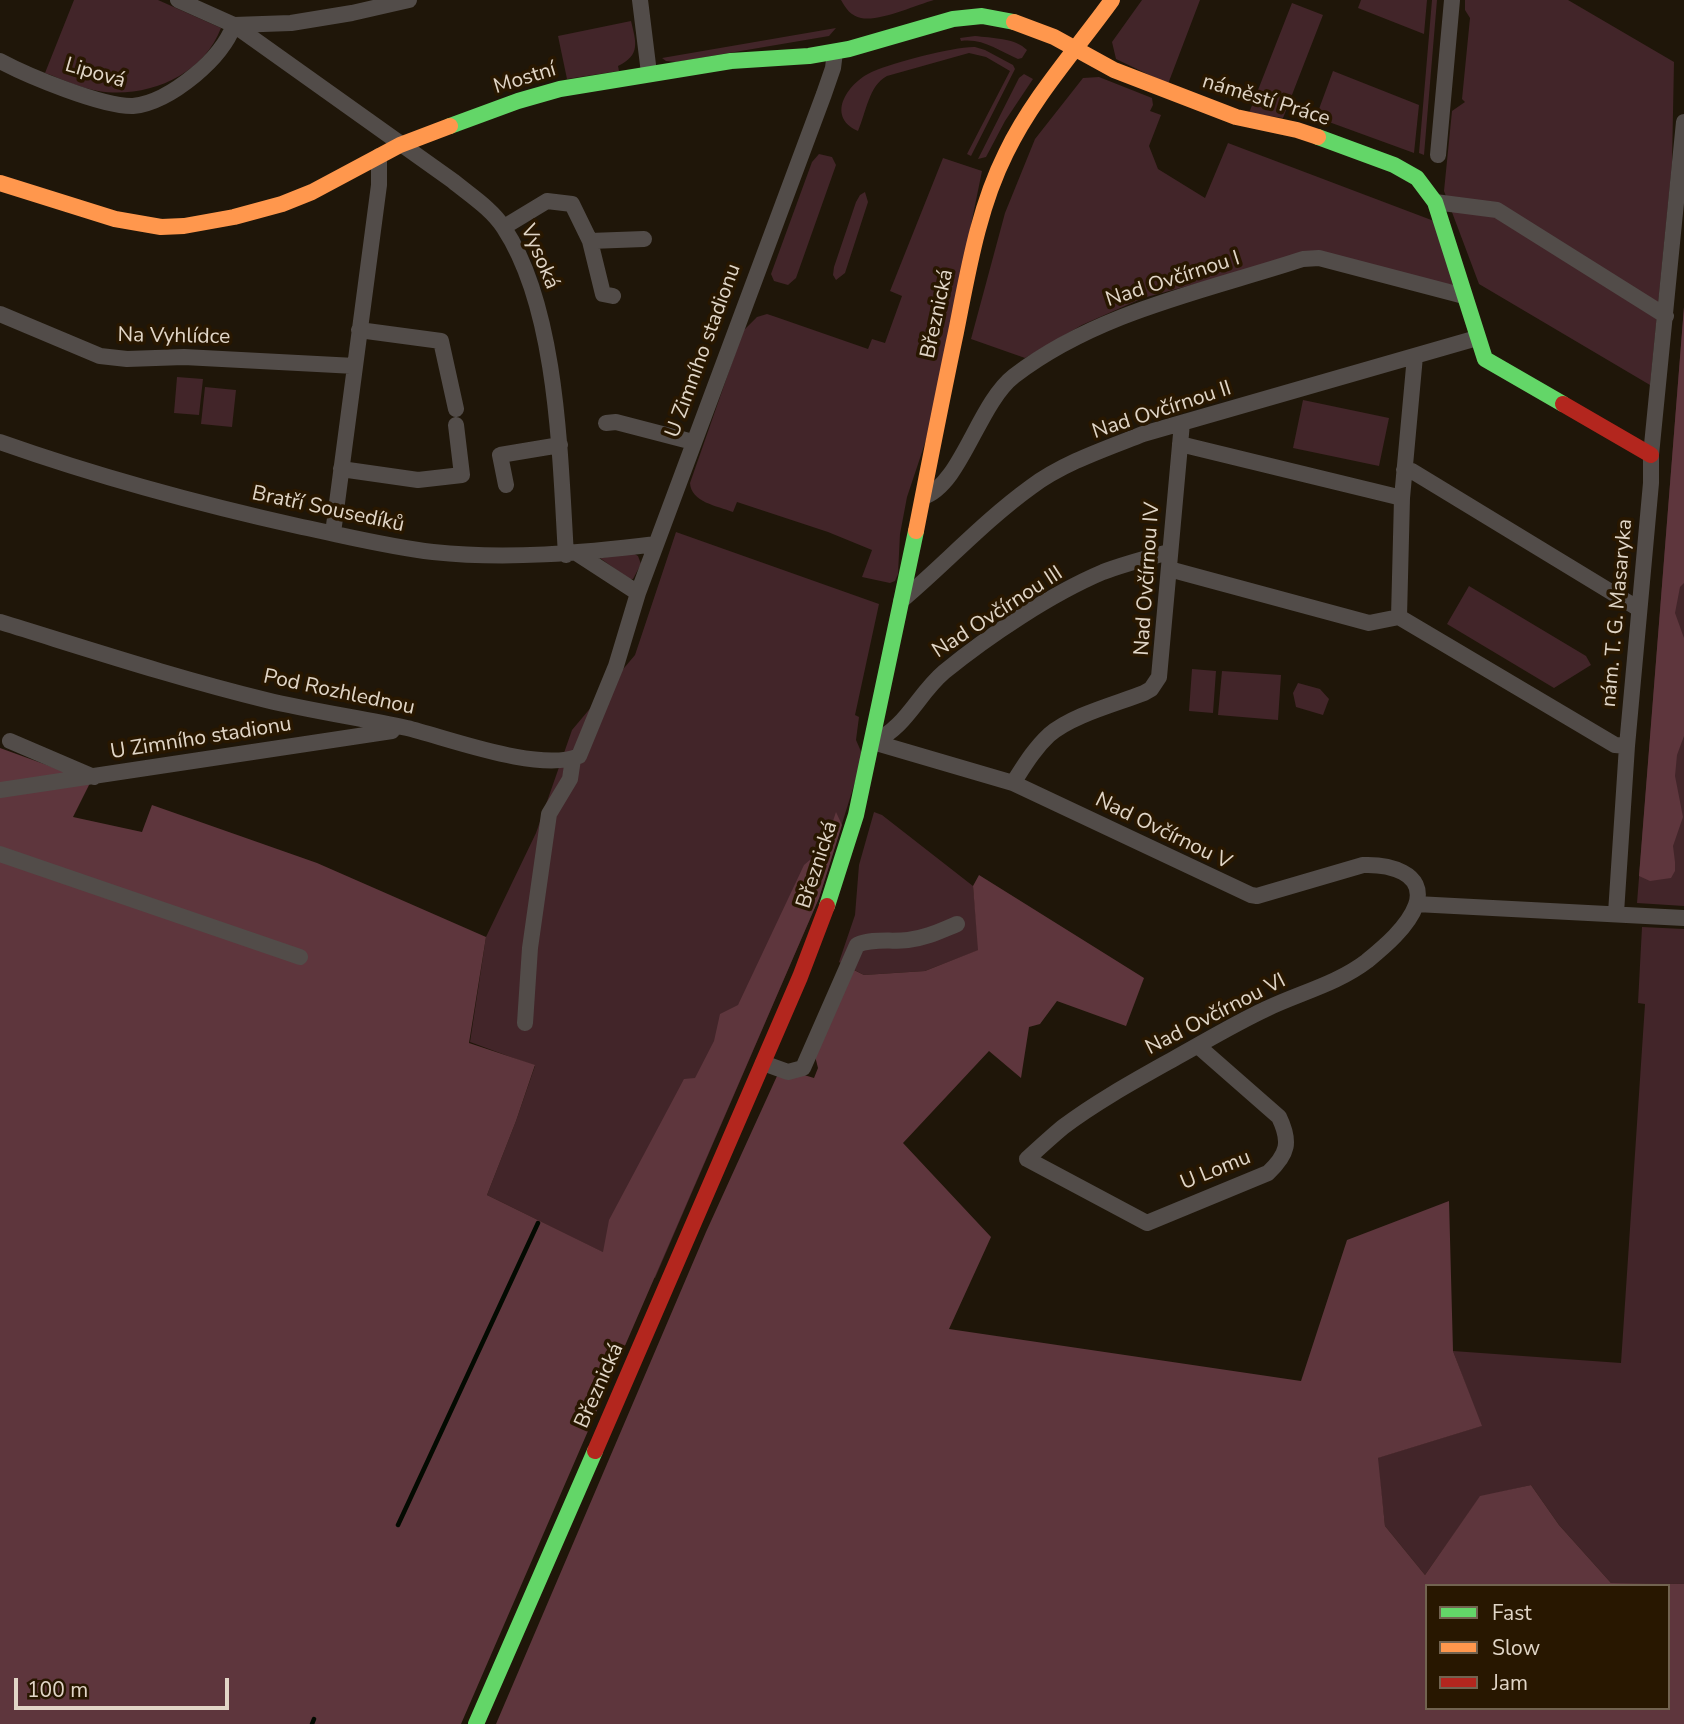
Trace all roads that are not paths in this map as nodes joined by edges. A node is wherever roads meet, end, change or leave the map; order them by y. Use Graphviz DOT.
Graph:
graph roads {
  1 [pos="178,0"];
  2 [pos="409,0"];
  3 [pos="640,0"];
  4 [pos="1112,0"];
  5 [pos="1452,0"];
  6 [pos="234,25"];
  7 [pos="1076,49"];
  8 [pos="835,52"];
  9 [pos="7,65"];
  10 [pos="649,73"];
  11 [pos="1684,122"];
  12 [pos="400,145"];
  13 [pos="1438,155"];
  14 [pos="379,156"];
  15 [pos="0,183"];
  16 [pos="1435,202"];
  17 [pos="504,227"];
  18 [pos="644,239"];
  19 [pos="590,242"];
  20 [pos="613,296"];
  21 [pos="1464,296"];
  22 [pos="0,314"];
  23 [pos="1666,316"];
  24 [pos="359,330"];
  25 [pos="1476,338"];
  26 [pos="1415,356"];
  27 [pos="355,366"];
  28 [pos="606,423"];
  29 [pos="1182,423"];
  30 [pos="0,442"];
  31 [pos="693,442"];
  32 [pos="1180,444"];
  33 [pos="560,446"];
  34 [pos="1651,455"];
  35 [pos="341,469"];
  36 [pos="1404,470"];
  37 [pos="506,485"];
  38 [pos="923,497"];
  39 [pos="1402,498"];
  40 [pos="333,533"];
  41 [pos="656,544"];
  42 [pos="1169,552"];
  43 [pos="572,554"];
  44 [pos="1170,569"];
  45 [pos="638,593"];
  46 [pos="901,601"];
  47 [pos="1639,609"];
  48 [pos="1399,617"];
  49 [pos="0,622"];
  50 [pos="408,729"];
  51 [pos="10,741"];
  52 [pos="873,742"];
  53 [pos="1627,746"];
  54 [pos="573,759"];
  55 [pos="94,777"];
  56 [pos="1013,783"];
  57 [pos="0,790"];
  58 [pos="0,854"];
  59 [pos="1416,904"];
  60 [pos="1616,913"];
  61 [pos="1684,918"];
  62 [pos="957,924"];
  63 [pos="300,957"];
  64 [pos="525,1023"];
  65 [pos="1198,1046"];
  66 [pos="763,1063"];
  67 [pos="1027,1159"];
  68 [pos="476,1724"];
  1 -- 6 [label="street"];
  2 -- 6 [label="street"];
  3 -- 10 [label="street"];
  4 -- 7 [label="street, Březnická"];
  5 -- 13 [label="street"];
  6 -- 9 [label="street, Lipová"];
  6 -- 12 [label="street, Vysoká"];
  7 -- 8 [label="street, Mostní"];
  7 -- 16 [label="street, náměstí Práce"];
  7 -- 38 [label="street, Březnická"];
  8 -- 10 [label="street, Mostní"];
  8 -- 31 [label="street, U Zimního stadionu"];
  10 -- 12 [label="street, Mostní"];
  11 -- 23 [label="street, nám. T. G. Masaryka"];
  12 -- 14 [label="street, Mostní"];
  12 -- 17 [label="street, Vysoká"];
  14 -- 15 [label="street, Mostní"];
  14 -- 24 [label="street"];
  16 -- 21 [label="street"];
  16 -- 23 [label="street"];
  17 -- 19 [label="street"];
  17 -- 33 [label="street, Vysoká"];
  18 -- 19 [label="street"];
  19 -- 20 [label="street"];
  21 -- 25 [label="street"];
  21 -- 38 [label="street, Nad Ovčírnou I"];
  22 -- 27 [label="street, Na Vyhlídce"];
  23 -- 34 [label="street, nám. T. G. Masaryka"];
  24 -- 27 [label="street"];
  24 -- 35 [label="street"];
  25 -- 26 [label="street, Nad Ovčírnou II"];
  25 -- 34 [label="street"];
  26 -- 29 [label="street, Nad Ovčírnou II"];
  26 -- 36 [label="street"];
  27 -- 35 [label="street"];
  28 -- 31 [label="street"];
  29 -- 32 [label="street, Nad Ovčírnou IV"];
  29 -- 46 [label="street, Nad Ovčírnou II"];
  30 -- 40 [label="street, Bratří Sousedíků"];
  31 -- 41 [label="street, U Zimního stadionu"];
  32 -- 39 [label="street"];
  32 -- 42 [label="street, Nad Ovčírnou IV"];
  33 -- 37 [label="street"];
  33 -- 43 [label="street, Vysoká"];
  34 -- 47 [label="street, nám. T. G. Masaryka"];
  35 -- 40 [label="street"];
  36 -- 39 [label="street"];
  36 -- 47 [label="street"];
  38 -- 46 [label="street, Březnická"];
  39 -- 48 [label="street"];
  40 -- 43 [label="street, Bratří Sousedíků"];
  41 -- 43 [label="street, Bratří Sousedíků"];
  41 -- 45 [label="street, U Zimního stadionu"];
  42 -- 44 [label="street, Nad Ovčírnou IV"];
  42 -- 52 [label="street, Nad Ovčírnou III"];
  43 -- 45 [label="street"];
  44 -- 48 [label="street"];
  44 -- 56 [label="street, Nad Ovčírnou IV"];
  45 -- 54 [label="street, U Zimního stadionu"];
  46 -- 52 [label="street, Březnická"];
  47 -- 53 [label="street, nám. T. G. Masaryka"];
  48 -- 53 [label="street"];
  49 -- 50 [label="street, Pod Rozhlednou"];
  50 -- 54 [label="street, Pod Rozhlednou"];
  50 -- 55 [label="street, U Zimního stadionu"];
  51 -- 55 [label="street"];
  52 -- 56 [label="street, Nad Ovčírnou V"];
  52 -- 66 [label="street, Březnická"];
  53 -- 60 [label="street, nám. T. G. Masaryka"];
  54 -- 64 [label="street"];
  55 -- 57 [label="street, U Zimního stadionu"];
  56 -- 59 [label="street, Nad Ovčírnou V"];
  58 -- 63 [label="street"];
  59 -- 60 [label="street"];
  59 -- 65 [label="street, Nad Ovčírnou VI"];
  60 -- 61 [label="street"];
  62 -- 66 [label="street"];
  65 -- 67 [label="street, Nad Ovčírnou VI"];
  65 -- 67 [label="street, U Lomu"];
  66 -- 68 [label="street, Březnická"];
}
